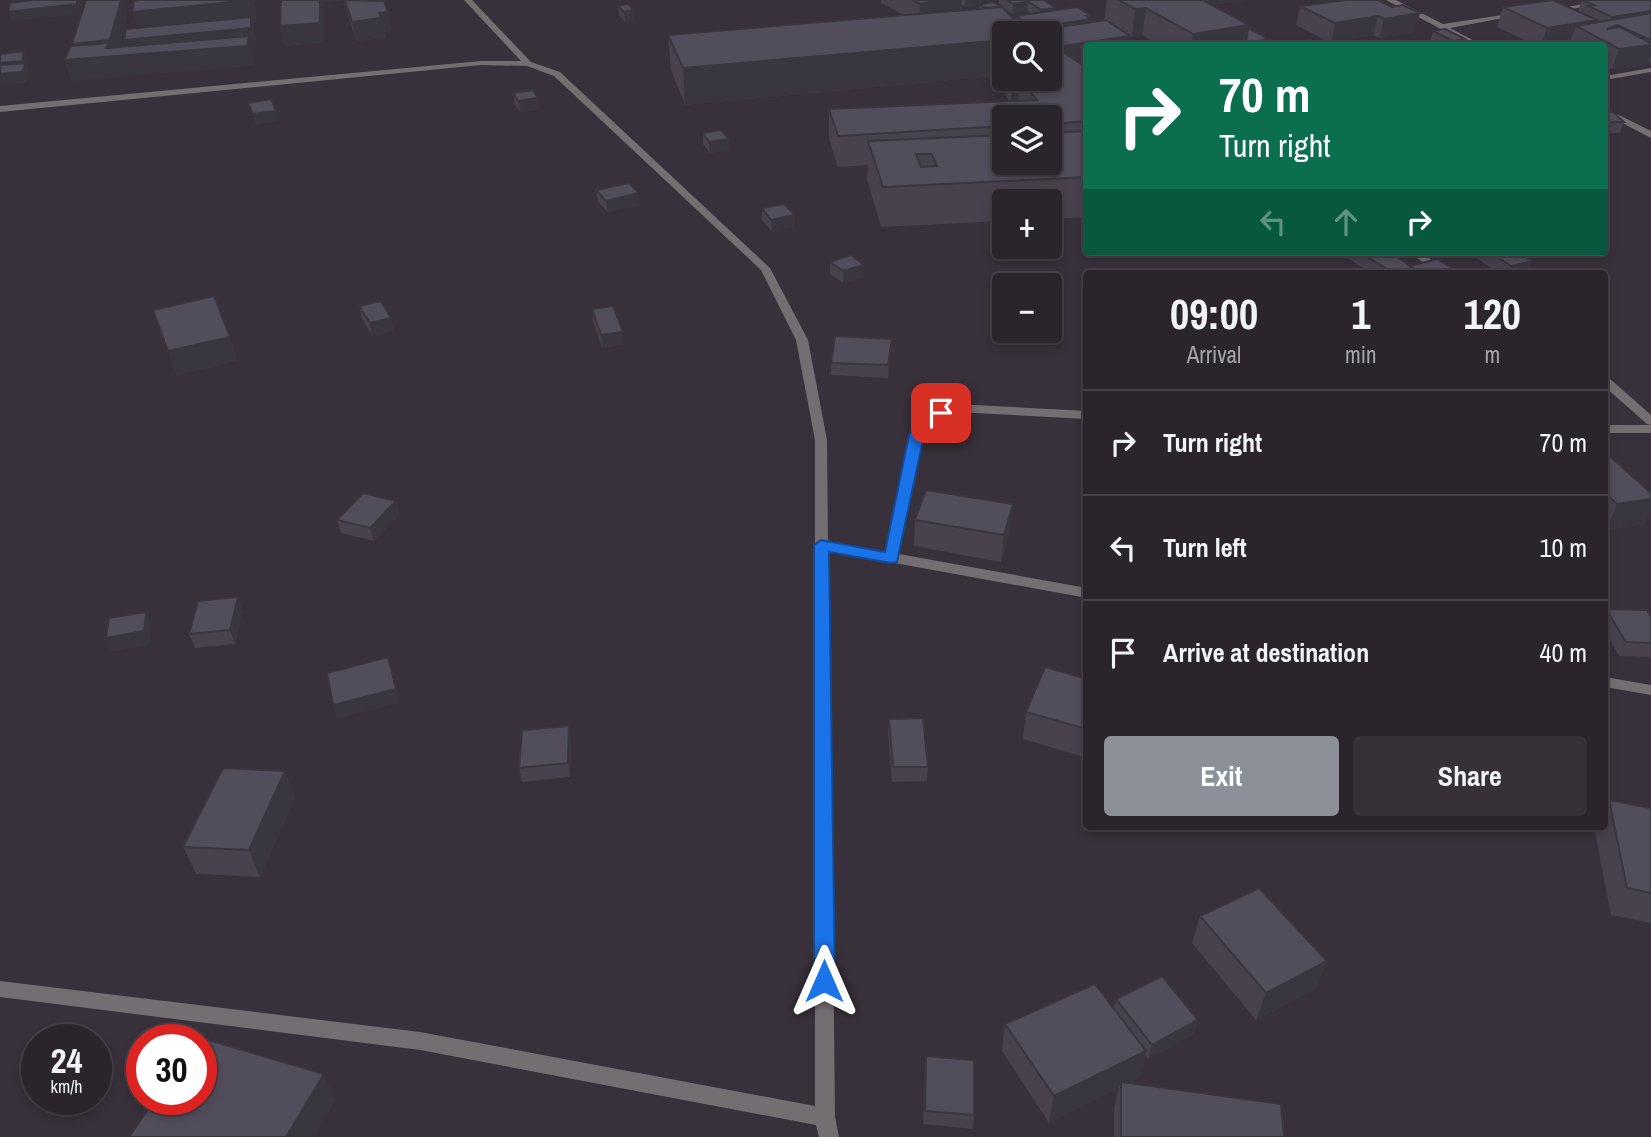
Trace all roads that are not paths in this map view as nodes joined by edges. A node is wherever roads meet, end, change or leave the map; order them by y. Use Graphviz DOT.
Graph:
graph roads {
  1 [pos="468,0"];
  2 [pos="1390,0"];
  3 [pos="1622,0"];
  4 [pos="1540,12"];
  5 [pos="1526,14"];
  6 [pos="1445,26"];
  7 [pos="1473,42"];
  8 [pos="528,64"];
  9 [pos="1651,70"];
  10 [pos="1608,77"];
  11 [pos="0,109"];
  12 [pos="1608,113"];
  13 [pos="1651,135"];
  14 [pos="1419,256"];
  15 [pos="1441,270"];
  16 [pos="1608,384"];
  17 [pos="1083,415"];
  18 [pos="1651,421"];
  19 [pos="1608,429"];
  20 [pos="1651,429"];
  21 [pos="821,545"];
  22 [pos="891,558"];
  23 [pos="1083,592"];
  24 [pos="1608,683"];
  25 [pos="1651,690"];
  26 [pos="0,989"];
  27 [pos="825,1117"];
  28 [pos="829,1137"];
  1 -- 8 [label="street"];
  2 -- 6 [label="street"];
  3 -- 4 [label="street"];
  5 -- 6 [label="street"];
  6 -- 7 [label="street"];
  8 -- 11 [label="street"];
  8 -- 21 [label="street"];
  9 -- 10 [label="street"];
  12 -- 13 [label="street"];
  14 -- 15 [label="street"];
  16 -- 18 [label="street"];
  17 -- 22 [label="street"];
  19 -- 20 [label="street"];
  21 -- 22 [label="street"];
  21 -- 27 [label="street"];
  22 -- 23 [label="street"];
  24 -- 25 [label="street"];
  26 -- 27 [label="street"];
  27 -- 28 [label="street"];
}
